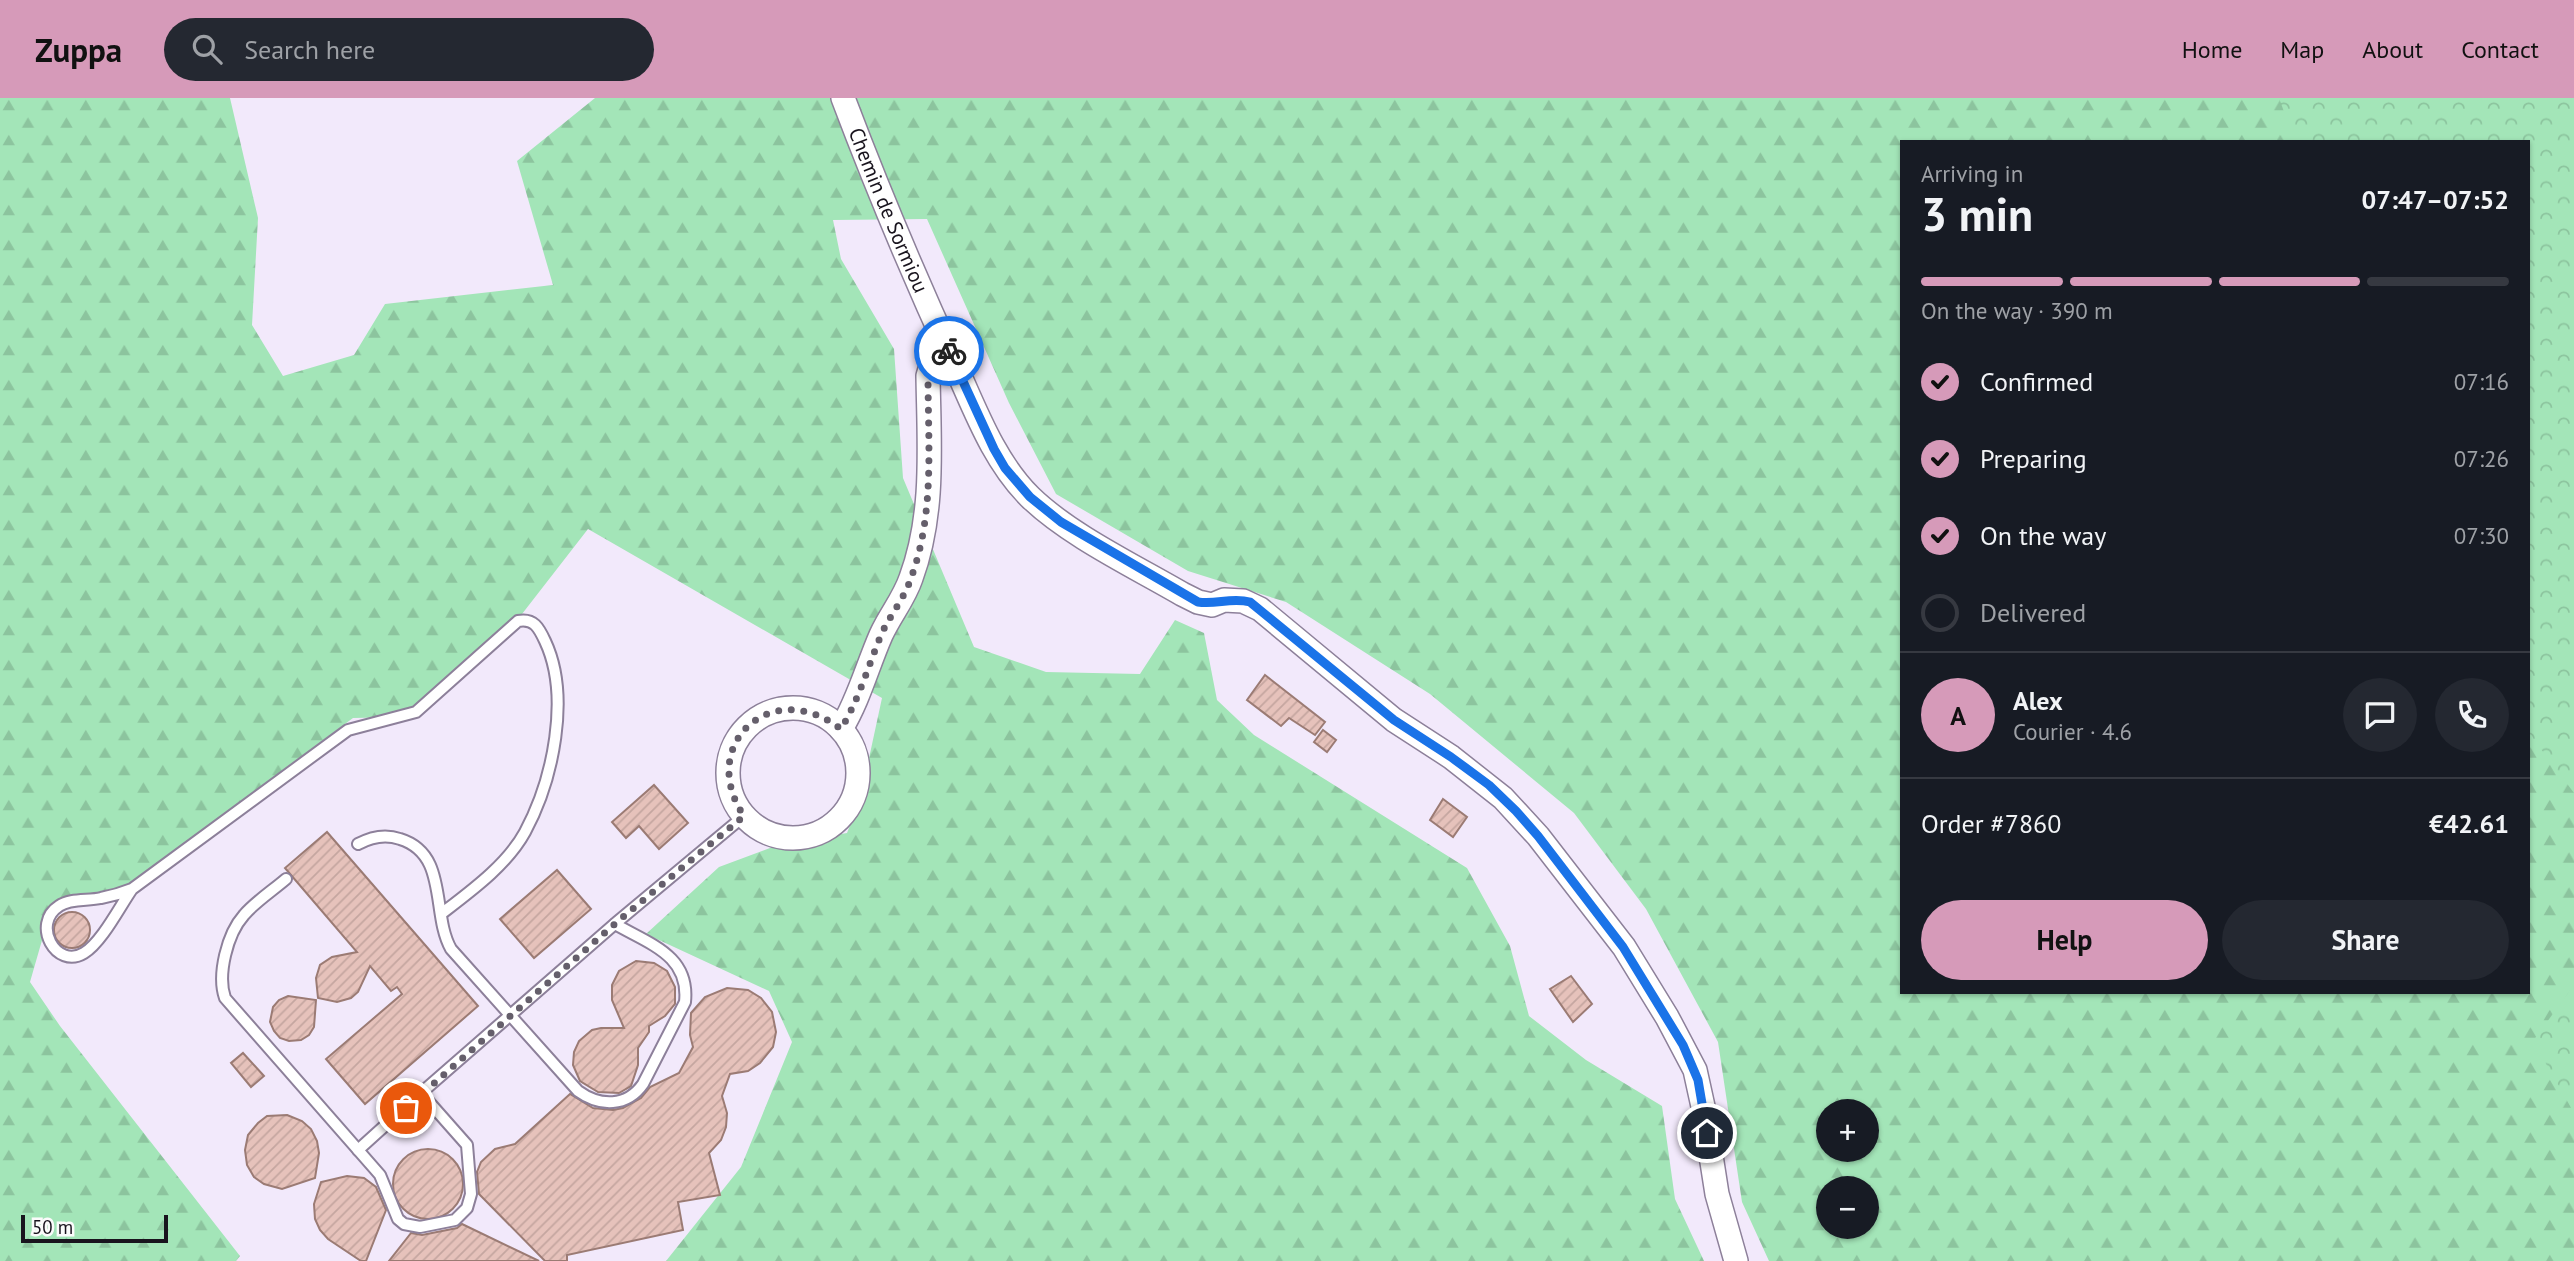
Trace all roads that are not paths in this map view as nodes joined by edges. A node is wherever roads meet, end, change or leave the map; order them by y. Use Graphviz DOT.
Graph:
graph roads {
  1 [pos="843,98"];
  2 [pos="945,343"];
  3 [pos="841,729"];
  4 [pos="744,816"];
  5 [pos="358,844"];
  6 [pos="286,879"];
  7 [pos="132,889"];
  8 [pos="441,914"];
  9 [pos="615,924"];
  10 [pos="511,1016"];
  11 [pos="421,1093"];
  12 [pos="358,1150"];
  13 [pos="1736,1261"];
  1 -- 2 [label="street, Chemin de Sormiou"];
  2 -- 3 [label="street"];
  2 -- 13 [label="street, Chemin de Sormiou"];
  3 -- 4 [label="street"];
  3 -- 4 [label="street"];
  4 -- 9 [label="lane"];
  5 -- 8 [label="lane"];
  6 -- 12 [label="lane"];
  7 -- 7 [label="lane"];
  7 -- 8 [label="lane"];
  8 -- 10 [label="lane"];
  9 -- 10 [label="lane"];
  9 -- 10 [label="lane"];
  10 -- 11 [label="lane"];
  11 -- 12 [label="lane"];
  11 -- 12 [label="lane"];
}
